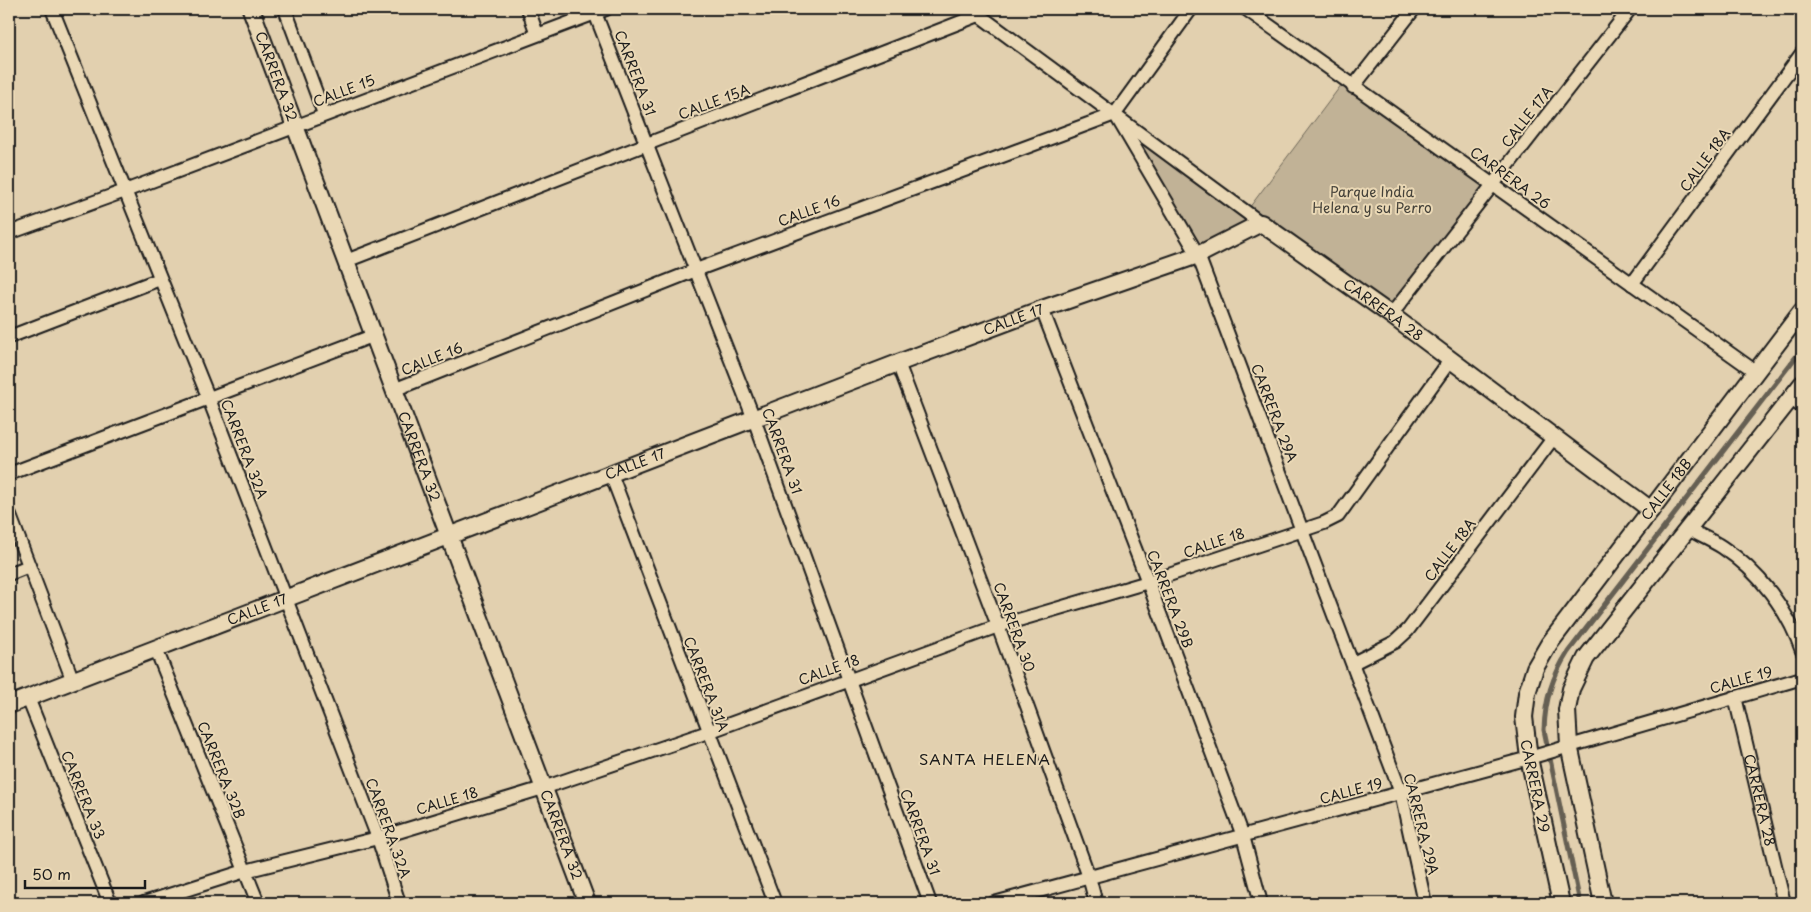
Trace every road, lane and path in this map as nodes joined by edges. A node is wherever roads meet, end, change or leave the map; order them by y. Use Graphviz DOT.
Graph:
graph roads {
  1 [pos="52,9"];
  2 [pos="251,9"];
  3 [pos="285,9"];
  4 [pos="528,9"];
  5 [pos="1191,9"];
  6 [pos="1246,9"];
  7 [pos="1414,9"];
  8 [pos="1630,9"];
  9 [pos="600,11"];
  10 [pos="978,12"];
  11 [pos="537,34"];
  12 [pos="1802,53"];
  13 [pos="1354,86"];
  14 [pos="324,114"];
  15 [pos="1115,114"];
  16 [pos="295,125"];
  17 [pos="647,145"];
  18 [pos="1493,184"];
  19 [pos="125,191"];
  20 [pos="1261,223"];
  21 [pos="9,233"];
  22 [pos="1198,255"];
  23 [pos="346,260"];
  24 [pos="696,270"];
  25 [pos="160,279"];
  26 [pos="1632,284"];
  27 [pos="1042,309"];
  28 [pos="1802,312"];
  29 [pos="1392,315"];
  30 [pos="375,335"];
  31 [pos="9,337"];
  32 [pos="1451,359"];
  33 [pos="898,363"];
  34 [pos="1756,372"];
  35 [pos="1802,384"];
  36 [pos="396,389"];
  37 [pos="209,399"];
  38 [pos="1797,402"];
  39 [pos="754,419"];
  40 [pos="1554,437"];
  41 [pos="9,474"];
  42 [pos="611,474"];
  43 [pos="1651,510"];
  44 [pos="9,513"];
  45 [pos="1301,529"];
  46 [pos="1688,529"];
  47 [pos="450,537"];
  48 [pos="29,566"];
  49 [pos="9,574"];
  50 [pos="1148,582"];
  51 [pos="286,599"];
  52 [pos="998,626"];
  53 [pos="156,649"];
  54 [pos="1802,651"];
  55 [pos="1353,663"];
  56 [pos="1535,668"];
  57 [pos="1802,678"];
  58 [pos="848,679"];
  59 [pos="73,681"];
  60 [pos="1735,697"];
  61 [pos="28,698"];
  62 [pos="9,705"];
  63 [pos="708,732"];
  64 [pos="1563,747"];
  65 [pos="1532,756"];
  66 [pos="543,788"];
  67 [pos="1400,793"];
  68 [pos="1243,836"];
  69 [pos="378,838"];
  70 [pos="245,871"];
  71 [pos="1089,877"];
  72 [pos="110,903"];
  73 [pos="144,903"];
  74 [pos="258,903"];
  75 [pos="399,903"];
  76 [pos="587,903"];
  77 [pos="775,903"];
  78 [pos="930,903"];
  79 [pos="994,903"];
  80 [pos="1096,903"];
  81 [pos="1261,903"];
  82 [pos="1426,903"];
  83 [pos="1561,903"];
  84 [pos="1603,903"];
  85 [pos="1784,903"];
  1 -- 19 [label="street, CARRERA 32A"];
  2 -- 16 [label="street, CARRERA 32"];
  3 -- 14 [label="street"];
  4 -- 11 [label="street"];
  5 -- 15 [label="street"];
  6 -- 13 [label="street, CARRERA 26"];
  7 -- 13 [label="street"];
  8 -- 18 [label="street, CALLE 17A"];
  9 -- 11 [label="street, CALLE 15"];
  9 -- 17 [label="street, CARRERA 31"];
  10 -- 15 [label="street, CARRERA 29A"];
  10 -- 17 [label="street, CALLE 15A"];
  11 -- 14 [label="street, CALLE 15"];
  12 -- 26 [label="street, CALLE 18A"];
  13 -- 18 [label="street, CARRERA 26"];
  14 -- 16 [label="street, CALLE 15"];
  15 -- 20 [label="street, CARRERA 28"];
  15 -- 22 [label="street, CARRERA 29A"];
  15 -- 24 [label="street, CALLE 16"];
  16 -- 19 [label="street, CALLE 15"];
  16 -- 23 [label="street, CARRERA 32"];
  17 -- 23 [label="street, CALLE 15A"];
  17 -- 24 [label="street, CARRERA 31"];
  18 -- 26 [label="street, CARRERA 26"];
  18 -- 29 [label="street, CALLE 17A"];
  19 -- 21 [label="street, CALLE 15"];
  19 -- 25 [label="street, CARRERA 32A"];
  20 -- 22 [label="street, CALLE 17"];
  20 -- 29 [label="street, CARRERA 28"];
  22 -- 27 [label="street, CALLE 17"];
  22 -- 45 [label="street, CARRERA 29A"];
  23 -- 30 [label="street, CARRERA 32"];
  24 -- 36 [label="street, CALLE 16"];
  24 -- 39 [label="street, CARRERA 31"];
  25 -- 31 [label="street"];
  25 -- 37 [label="street, CARRERA 32A"];
  26 -- 34 [label="street, CARRERA 26"];
  27 -- 33 [label="street, CALLE 17"];
  27 -- 50 [label="street, CARRERA 29B"];
  28 -- 34 [label="street, CALLE 18B"];
  29 -- 32 [label="street, CARRERA 28"];
  30 -- 36 [label="street, CARRERA 32"];
  30 -- 37 [label="street"];
  32 -- 40 [label="street, CARRERA 28"];
  32 -- 45 [label="street, CALLE 18"];
  33 -- 39 [label="street, CALLE 17"];
  33 -- 52 [label="street, CARRERA 30"];
  34 -- 43 [label="street, CALLE 18B"];
  35 -- 38 [label="street"];
  36 -- 47 [label="street, CARRERA 32"];
  37 -- 41 [label="street"];
  37 -- 51 [label="street, CARRERA 32A"];
  38 -- 46 [label="street"];
  39 -- 42 [label="street, CALLE 17"];
  39 -- 58 [label="street, CARRERA 31"];
  40 -- 43 [label="street, CARRERA 28"];
  40 -- 55 [label="street, CALLE 18A"];
  42 -- 47 [label="street, CALLE 17"];
  42 -- 63 [label="street, CARRERA 31A"];
  43 -- 56 [label="street, CALLE 18B"];
  44 -- 48 [label="street"];
  45 -- 50 [label="street, CALLE 18"];
  45 -- 55 [label="street, CARRERA 29A"];
  46 -- 54 [label="street"];
  46 -- 64 [label="street"];
  47 -- 51 [label="street, CALLE 17"];
  47 -- 66 [label="street, CARRERA 32"];
  48 -- 49 [label="street"];
  48 -- 59 [label="street"];
  50 -- 52 [label="street, CALLE 18"];
  50 -- 68 [label="street, CARRERA 29B"];
  51 -- 53 [label="street, CALLE 17"];
  51 -- 69 [label="street, CARRERA 32A"];
  52 -- 58 [label="street, CALLE 18"];
  52 -- 71 [label="street, CARRERA 30"];
  53 -- 59 [label="street, CALLE 17"];
  53 -- 70 [label="street, CARRERA 32B"];
  55 -- 67 [label="street, CARRERA 29A"];
  56 -- 65 [label="street, CARRERA 29"];
  57 -- 60 [label="street, CALLE 19"];
  58 -- 63 [label="street, CALLE 18"];
  58 -- 78 [label="street, CARRERA 31"];
  59 -- 61 [label="street, CALLE 17"];
  60 -- 64 [label="street, CALLE 19"];
  60 -- 85 [label="street, CARRERA 28"];
  61 -- 62 [label="street, CALLE 17"];
  61 -- 72 [label="street, CARRERA 33"];
  63 -- 66 [label="street, CALLE 18"];
  63 -- 77 [label="street, CARRERA 31A"];
  64 -- 65 [label="street, CALLE 19"];
  64 -- 84 [label="street"];
  65 -- 67 [label="street, CALLE 19"];
  65 -- 83 [label="street, CARRERA 29"];
  66 -- 69 [label="street, CALLE 18"];
  66 -- 76 [label="street, CARRERA 32"];
  67 -- 68 [label="street, CALLE 19"];
  67 -- 82 [label="street, CARRERA 29A"];
  68 -- 71 [label="street, CALLE 19"];
  68 -- 81 [label="street, CARRERA 29B"];
  69 -- 70 [label="street, CALLE 18"];
  69 -- 75 [label="street, CARRERA 32A"];
  70 -- 73 [label="street, CALLE 18"];
  70 -- 74 [label="street, CARRERA 32B"];
  71 -- 79 [label="street, CALLE 19"];
  71 -- 80 [label="street, CARRERA 30"];
}
